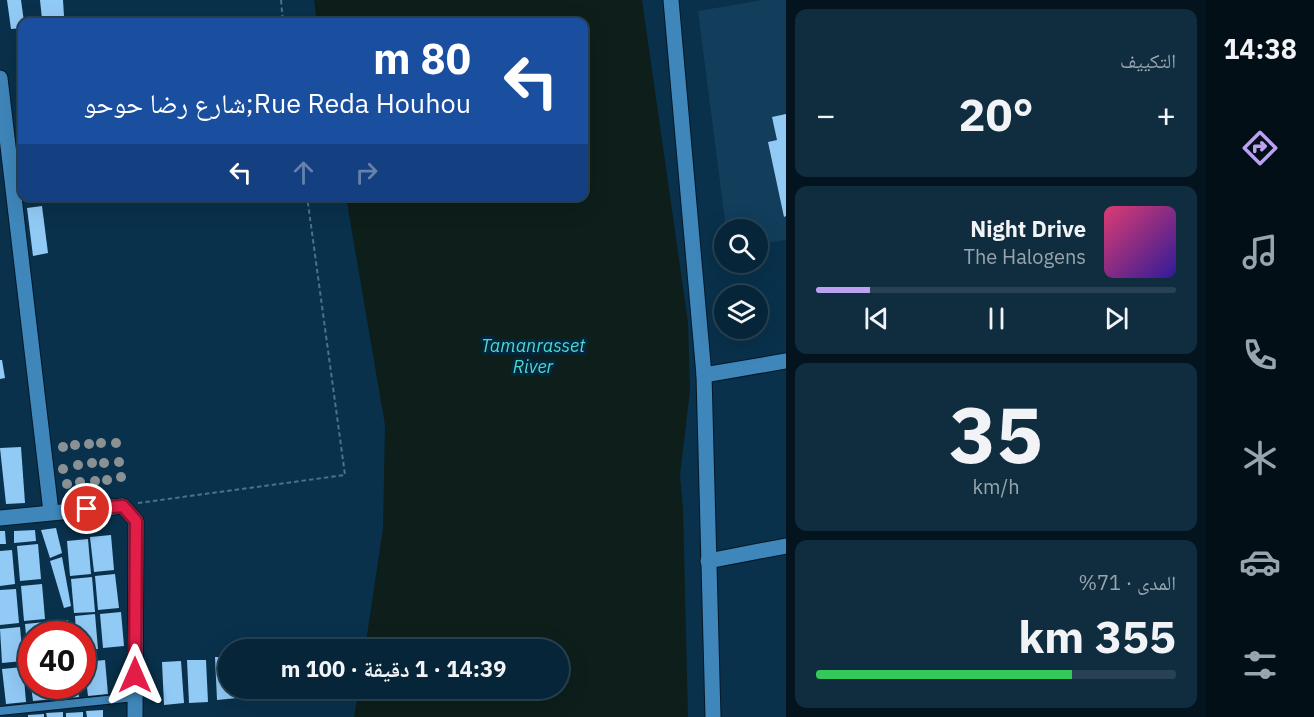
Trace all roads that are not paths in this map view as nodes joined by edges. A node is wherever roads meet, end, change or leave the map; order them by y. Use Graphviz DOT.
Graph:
graph roads {
  1 [pos="671,0"];
  2 [pos="0,78"];
  3 [pos="786,361"];
  4 [pos="704,375"];
  5 [pos="51,512"];
  6 [pos="0,518"];
  7 [pos="786,546"];
  8 [pos="708,561"];
  9 [pos="135,697"];
  10 [pos="0,711"];
  11 [pos="135,717"];
  12 [pos="713,717"];
  1 -- 4 [label="street"];
  2 -- 5 [label="street"];
  3 -- 4 [label="street"];
  4 -- 8 [label="street"];
  5 -- 6 [label="street"];
  5 -- 9 [label="street"];
  7 -- 8 [label="street"];
  8 -- 12 [label="street"];
  9 -- 10 [label="lane"];
  9 -- 11 [label="street"];
}
